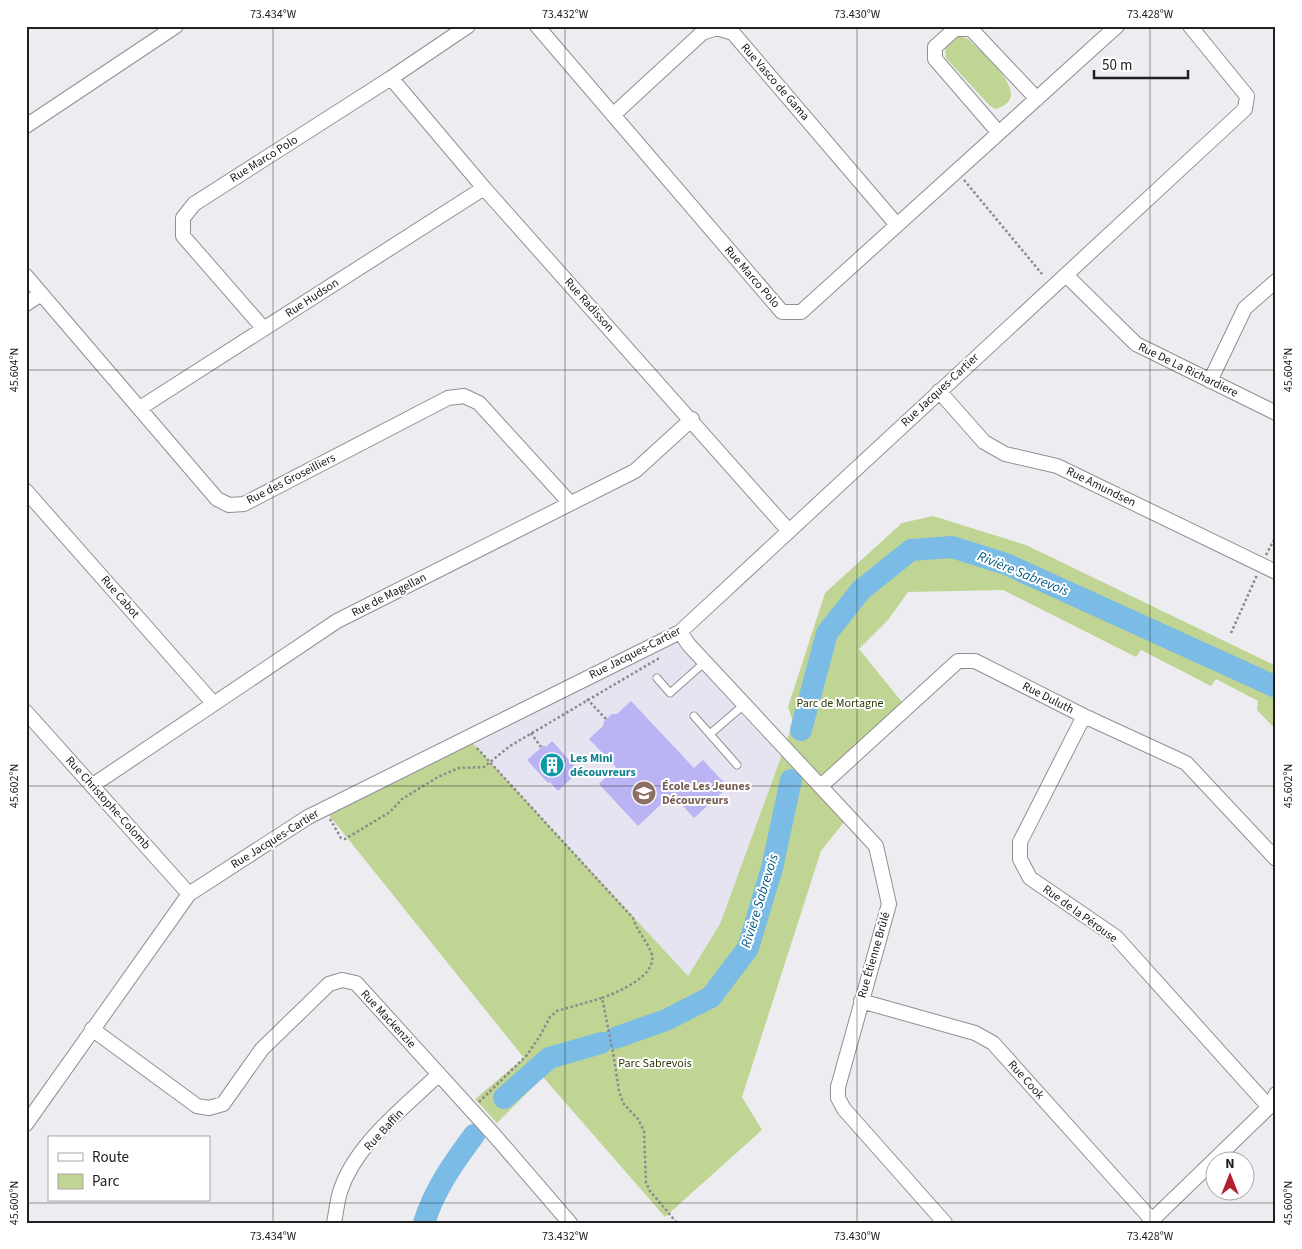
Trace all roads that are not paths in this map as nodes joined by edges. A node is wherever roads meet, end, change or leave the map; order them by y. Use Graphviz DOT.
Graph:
graph roads {
  1 [pos="176,26"];
  2 [pos="468,26"];
  3 [pos="537,26"];
  4 [pos="1117,26"];
  5 [pos="1190,26"];
  6 [pos="391,78"];
  7 [pos="1037,99"];
  8 [pos="614,115"];
  9 [pos="26,126"];
  10 [pos="999,134"];
  11 [pos="484,188"];
  12 [pos="898,225"];
  13 [pos="1066,275"];
  14 [pos="26,276"];
  15 [pos="1276,281"];
  16 [pos="42,294"];
  17 [pos="26,304"];
  18 [pos="264,329"];
  19 [pos="1210,381"];
  20 [pos="939,391"];
  21 [pos="140,408"];
  22 [pos="1276,413"];
  23 [pos="692,419"];
  24 [pos="26,491"];
  25 [pos="570,503"];
  26 [pos="788,530"];
  27 [pos="1276,572"];
  28 [pos="680,632"];
  29 [pos="705,662"];
  30 [pos="657,678"];
  31 [pos="214,704"];
  32 [pos="745,704"];
  33 [pos="26,712"];
  34 [pos="694,716"];
  35 [pos="1084,716"];
  36 [pos="710,734"];
  37 [pos="737,765"];
  38 [pos="93,785"];
  39 [pos="821,786"];
  40 [pos="1276,860"];
  41 [pos="189,894"];
  42 [pos="861,1001"];
  43 [pos="92,1030"];
  44 [pos="439,1074"];
  45 [pos="1276,1094"];
  46 [pos="1268,1107"];
  47 [pos="26,1124"];
  48 [pos="561,1220"];
  49 [pos="1150,1222"];
  50 [pos="334,1223"];
  51 [pos="945,1223"];
  1 -- 9 [label="street"];
  2 -- 6 [label="street, Rue Marco Polo"];
  3 -- 8 [label="street, Rue Marco Polo"];
  4 -- 7 [label="street, Rue Marco Polo"];
  5 -- 13 [label="street, Rue Jacques-Cartier"];
  6 -- 11 [label="street, Rue Radisson"];
  6 -- 18 [label="street, Rue Marco Polo"];
  7 -- 10 [label="street, Rue Marco Polo"];
  7 -- 10 [label="street"];
  8 -- 12 [label="street, Rue Vasco de Gama"];
  8 -- 12 [label="street, Rue Marco Polo"];
  10 -- 12 [label="street, Rue Marco Polo"];
  11 -- 18 [label="street, Rue Hudson"];
  11 -- 23 [label="street, Rue Radisson"];
  13 -- 19 [label="street, Rue De La Richardiere"];
  13 -- 20 [label="street, Rue Jacques-Cartier"];
  14 -- 16 [label="street, Rue des Groseilliers"];
  15 -- 19 [label="street"];
  16 -- 17 [label="street"];
  16 -- 21 [label="street, Rue des Groseilliers"];
  18 -- 21 [label="street, Rue Hudson"];
  19 -- 22 [label="street, Rue De La Richardiere"];
  20 -- 26 [label="street, Rue Jacques-Cartier"];
  20 -- 27 [label="street, Rue Amundsen"];
  21 -- 25 [label="street, Rue des Groseilliers"];
  23 -- 25 [label="street, Rue de Magellan"];
  23 -- 26 [label="street, Rue Radisson"];
  24 -- 31 [label="street, Rue Cabot"];
  25 -- 31 [label="street, Rue de Magellan"];
  26 -- 28 [label="street, Rue Jacques-Cartier"];
  28 -- 29 [label="street, Rue Étienne Brûlé"];
  28 -- 41 [label="street, Rue Jacques-Cartier"];
  29 -- 30 [label="lane"];
  29 -- 32 [label="street, Rue Étienne Brûlé"];
  31 -- 38 [label="street, Rue de Magellan"];
  32 -- 36 [label="lane"];
  32 -- 39 [label="street, Rue Étienne Brûlé"];
  33 -- 38 [label="street, Rue Christophe-Colomb"];
  34 -- 36 [label="lane"];
  35 -- 39 [label="street, Rue Duluth"];
  35 -- 40 [label="street, Rue Duluth"];
  35 -- 46 [label="street, Rue de la Pérouse"];
  36 -- 37 [label="lane"];
  38 -- 41 [label="street, Rue Christophe-Colomb"];
  39 -- 42 [label="street, Rue Étienne Brûlé"];
  41 -- 43 [label="street, Rue Jacques-Cartier"];
  42 -- 49 [label="street, Rue Cook"];
  42 -- 51 [label="street, Rue Étienne Brûlé"];
  43 -- 44 [label="street, Rue Mackenzie"];
  43 -- 47 [label="street, Rue Jacques-Cartier"];
  44 -- 48 [label="street, Rue Mackenzie"];
  44 -- 50 [label="street, Rue Baffin"];
  45 -- 46 [label="street"];
  46 -- 49 [label="street"];
}
